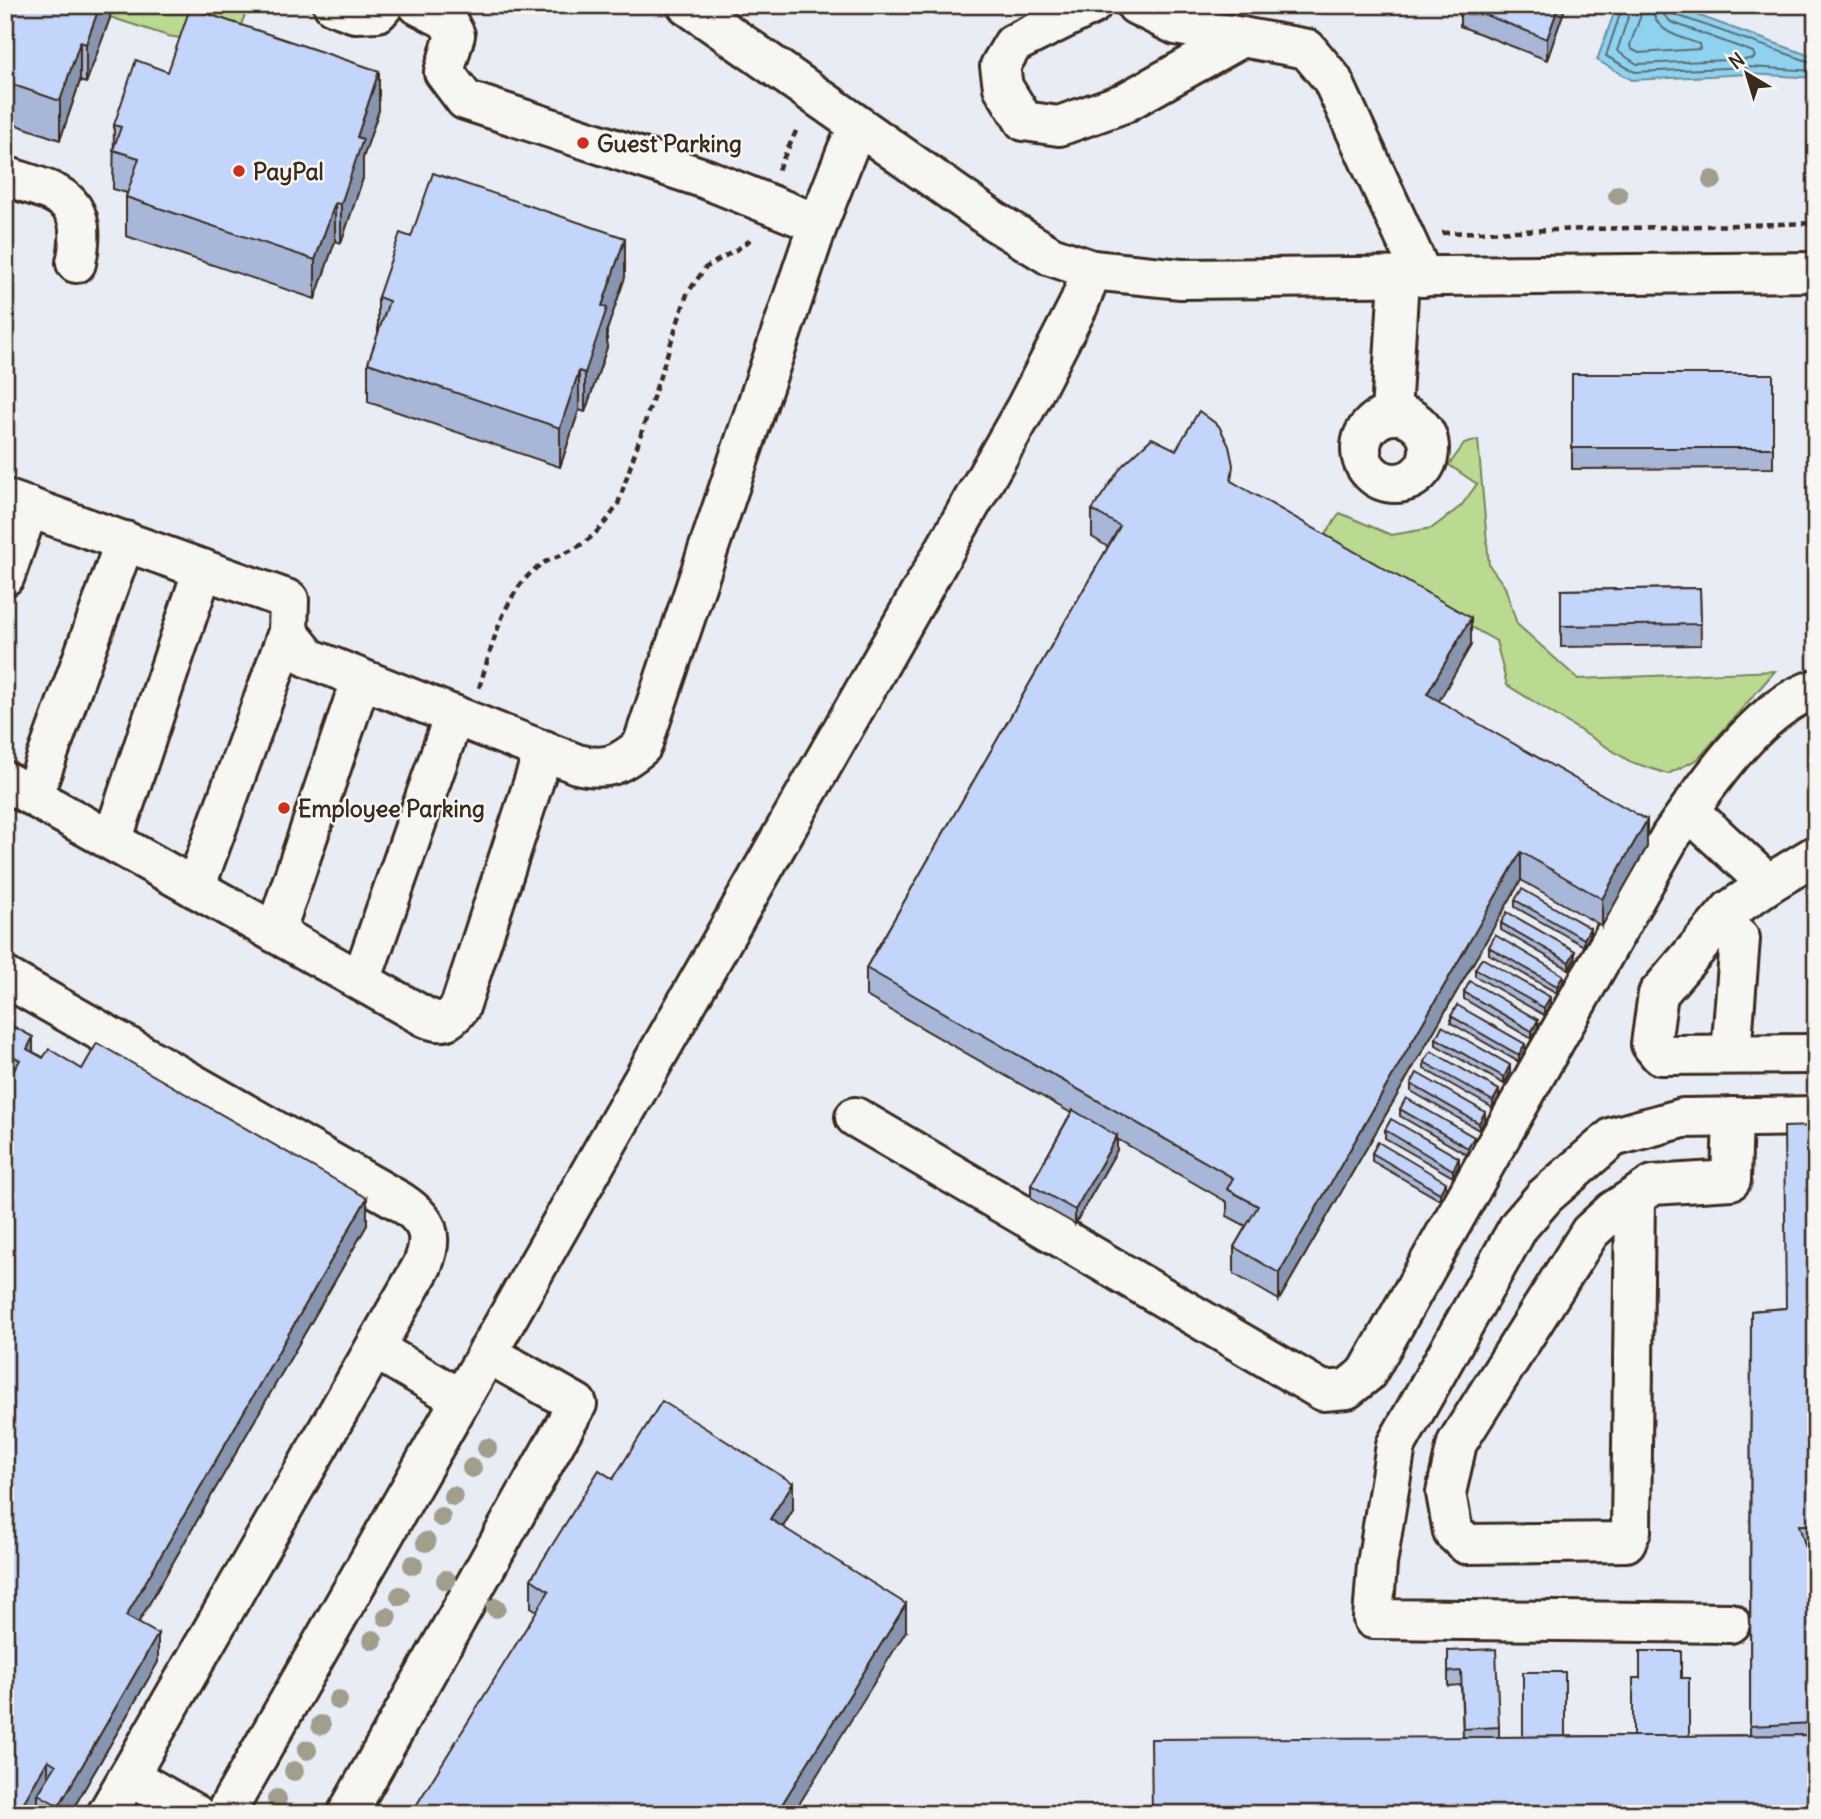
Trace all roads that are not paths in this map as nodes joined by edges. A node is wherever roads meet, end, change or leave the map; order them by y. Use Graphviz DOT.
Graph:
graph roads {
  1 [pos="333,5"];
  2 [pos="384,5"];
  3 [pos="418,5"];
  4 [pos="687,5"];
  5 [pos="1092,5"];
  6 [pos="1136,5"];
  7 [pos="1242,37"];
  8 [pos="859,127"];
  9 [pos="5,176"];
  10 [pos="818,223"];
  11 [pos="76,263"];
  12 [pos="1092,270"];
  13 [pos="1816,272"];
  14 [pos="1411,277"];
  15 [pos="1391,414"];
  16 [pos="17,503"];
  17 [pos="125,541"];
  18 [pos="203,569"];
  19 [pos="5,576"];
  20 [pos="288,632"];
  21 [pos="360,679"];
  22 [pos="1816,689"];
  23 [pos="461,718"];
  24 [pos="544,750"];
  25 [pos="19,788"];
  26 [pos="1689,811"];
  27 [pos="112,841"];
  28 [pos="1816,855"];
  29 [pos="1768,884"];
  30 [pos="195,888"];
  31 [pos="1721,921"];
  32 [pos="275,933"];
  33 [pos="5,977"];
  34 [pos="361,981"];
  35 [pos="1816,1054"];
  36 [pos="1731,1055"];
  37 [pos="1816,1116"];
  38 [pos="855,1117"];
  39 [pos="1733,1118"];
  40 [pos="1635,1197"];
  41 [pos="487,1353"];
  42 [pos="368,1360"];
  43 [pos="461,1399"];
  44 [pos="1730,1623"];
  45 [pos="129,1776"];
  46 [pos="107,1814"];
  47 [pos="195,1814"];
  48 [pos="225,1814"];
  49 [pos="347,1814"];
  1 -- 2 [label="street"];
  3 -- 10 [label="street"];
  4 -- 8 [label="street"];
  5 -- 7 [label="street"];
  6 -- 7 [label="street"];
  7 -- 14 [label="street"];
  8 -- 10 [label="street"];
  8 -- 12 [label="street"];
  9 -- 11 [label="street"];
  10 -- 24 [label="street"];
  12 -- 14 [label="street"];
  12 -- 41 [label="street"];
  13 -- 14 [label="street"];
  14 -- 15 [label="street"];
  16 -- 17 [label="street"];
  16 -- 19 [label="street"];
  17 -- 18 [label="street"];
  17 -- 25 [label="street"];
  18 -- 20 [label="street"];
  18 -- 27 [label="street"];
  20 -- 21 [label="street"];
  20 -- 30 [label="street"];
  21 -- 23 [label="street"];
  21 -- 32 [label="street"];
  22 -- 26 [label="street"];
  23 -- 24 [label="street"];
  23 -- 34 [label="street"];
  24 -- 34 [label="street"];
  25 -- 27 [label="street"];
  26 -- 29 [label="street"];
  26 -- 38 [label="street"];
  27 -- 30 [label="street"];
  28 -- 29 [label="street"];
  29 -- 31 [label="street"];
  30 -- 32 [label="street"];
  31 -- 36 [label="street"];
  31 -- 36 [label="street"];
  32 -- 34 [label="street"];
  33 -- 42 [label="street"];
  35 -- 36 [label="street"];
  37 -- 39 [label="street"];
  39 -- 40 [label="street"];
  39 -- 44 [label="street"];
  40 -- 40 [label="street"];
  41 -- 43 [label="street"];
  41 -- 49 [label="street"];
  42 -- 43 [label="street"];
  42 -- 45 [label="street"];
  43 -- 48 [label="street"];
  45 -- 46 [label="street"];
  45 -- 47 [label="street"];
}
